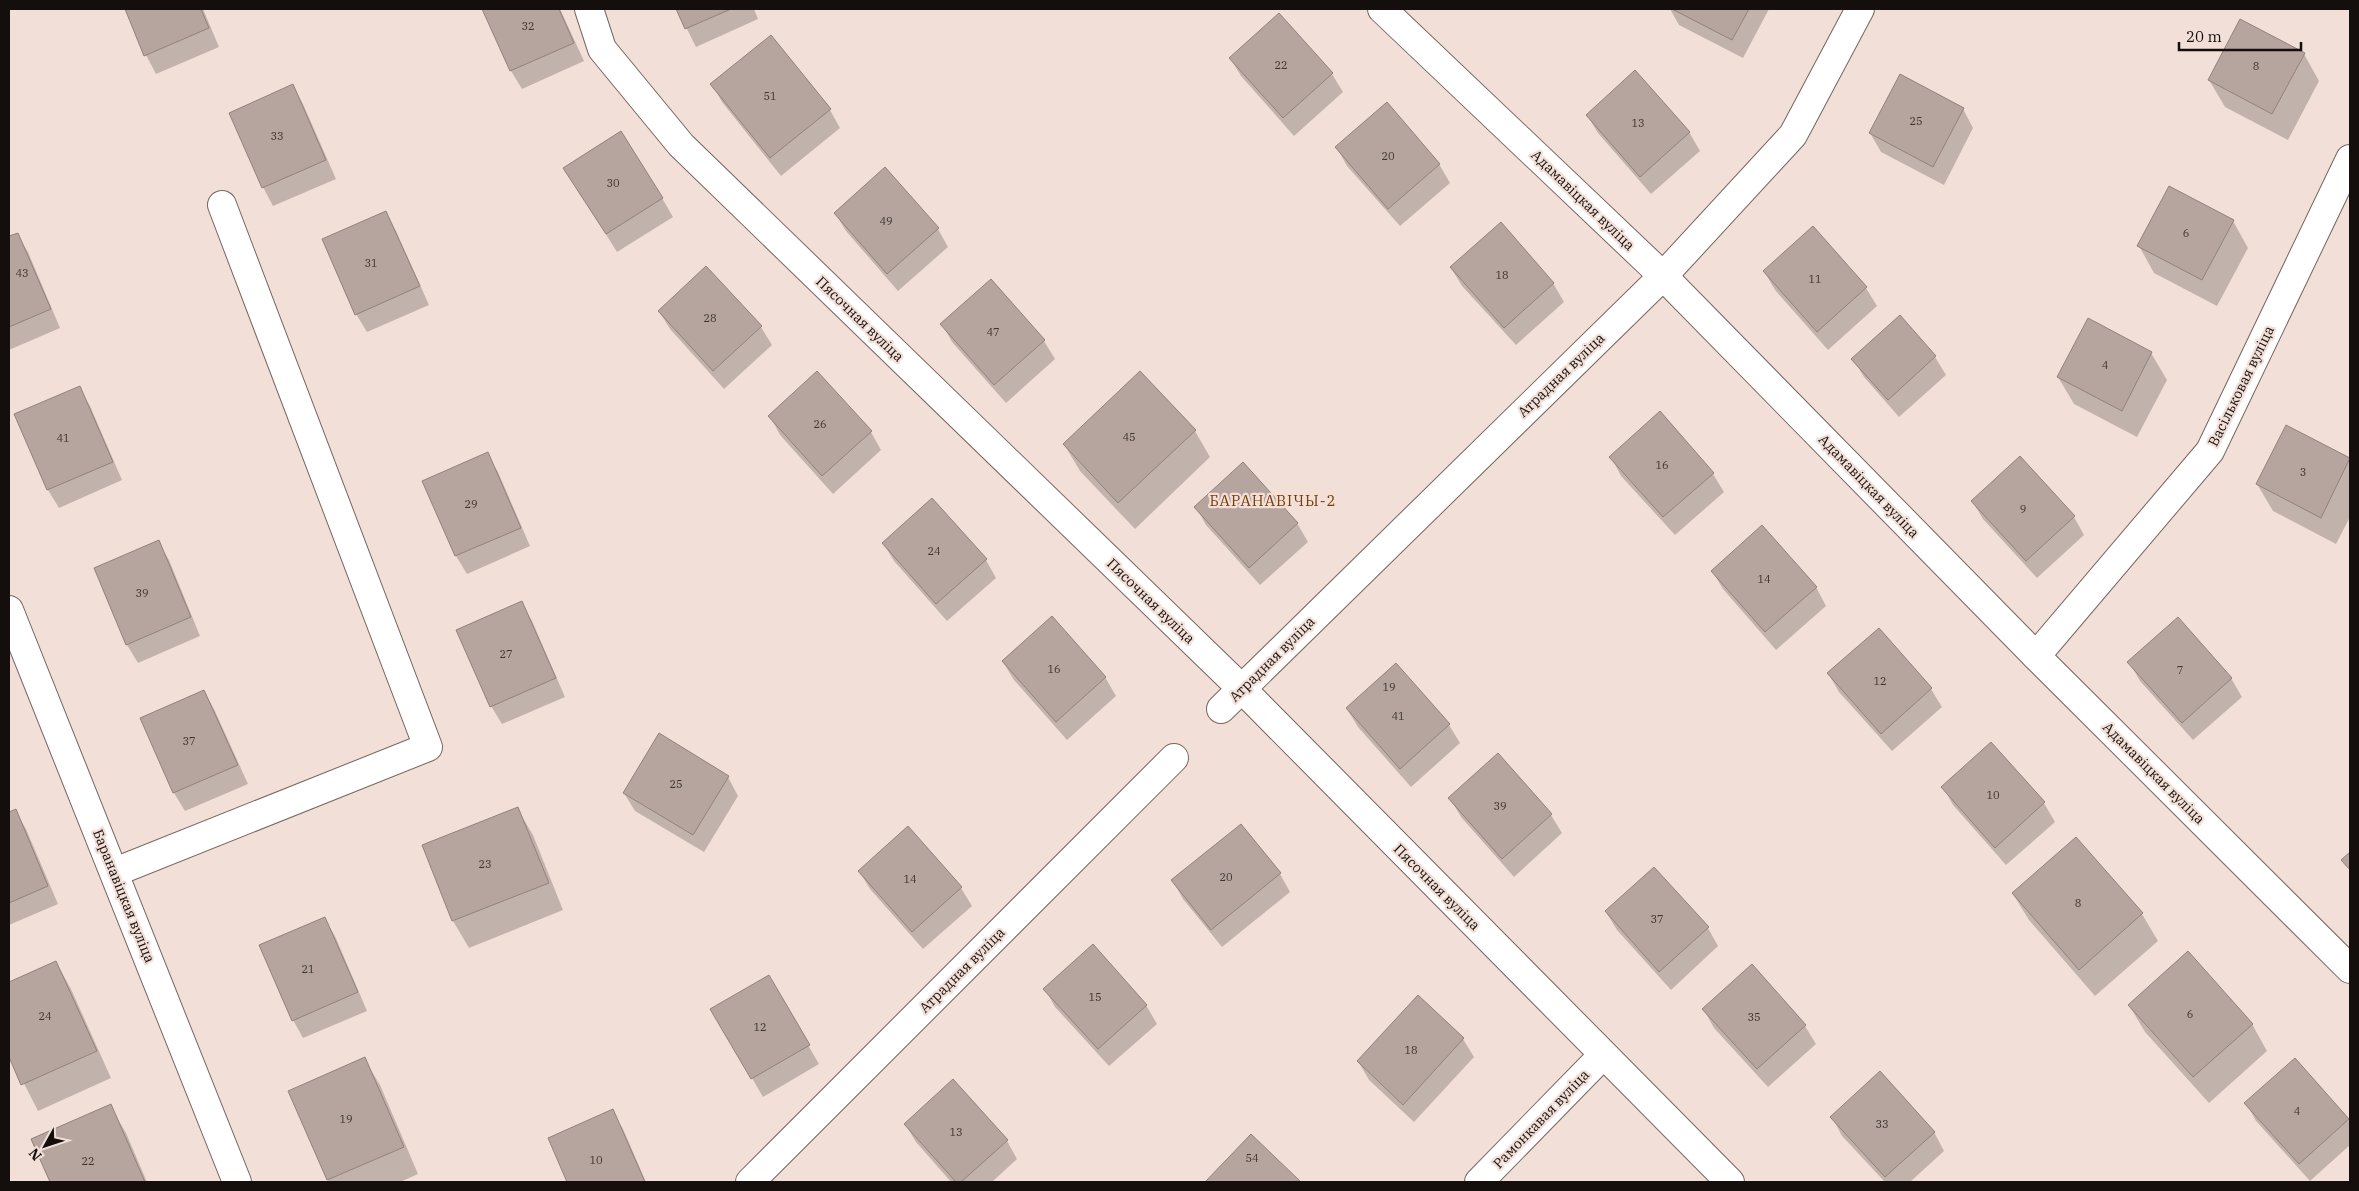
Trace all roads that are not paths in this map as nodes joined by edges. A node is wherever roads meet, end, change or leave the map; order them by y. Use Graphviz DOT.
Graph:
graph roads {
  1 [pos="590,9"];
  2 [pos="1382,9"];
  3 [pos="1860,9"];
  4 [pos="2350,159"];
  5 [pos="222,205"];
  6 [pos="1663,276"];
  7 [pos="9,610"];
  8 [pos="2036,656"];
  9 [pos="1241,688"];
  10 [pos="1221,709"];
  11 [pos="1174,758"];
  12 [pos="115,872"];
  13 [pos="2350,968"];
  14 [pos="1604,1055"];
  15 [pos="237,1182"];
  16 [pos="750,1182"];
  17 [pos="1479,1182"];
  18 [pos="1730,1182"];
  1 -- 9 [label="street, Пясочная вуліца"];
  2 -- 6 [label="street, Адамавіцкая вуліца"];
  3 -- 6 [label="street, Атрадная вуліца"];
  4 -- 8 [label="street, Васільковая вуліца"];
  5 -- 12 [label="street"];
  6 -- 8 [label="street, Адамавіцкая вуліца"];
  6 -- 9 [label="street, Атрадная вуліца"];
  7 -- 12 [label="street, Баранавіцкая вуліца"];
  8 -- 13 [label="street, Адамавіцкая вуліца"];
  9 -- 10 [label="street, Атрадная вуліца"];
  9 -- 14 [label="street, Пясочная вуліца"];
  11 -- 16 [label="street, Атрадная вуліца"];
  12 -- 15 [label="street, Баранавіцкая вуліца"];
  14 -- 17 [label="street, Рамонкавая вуліца"];
  14 -- 18 [label="street, Пясочная вуліца"];
}
